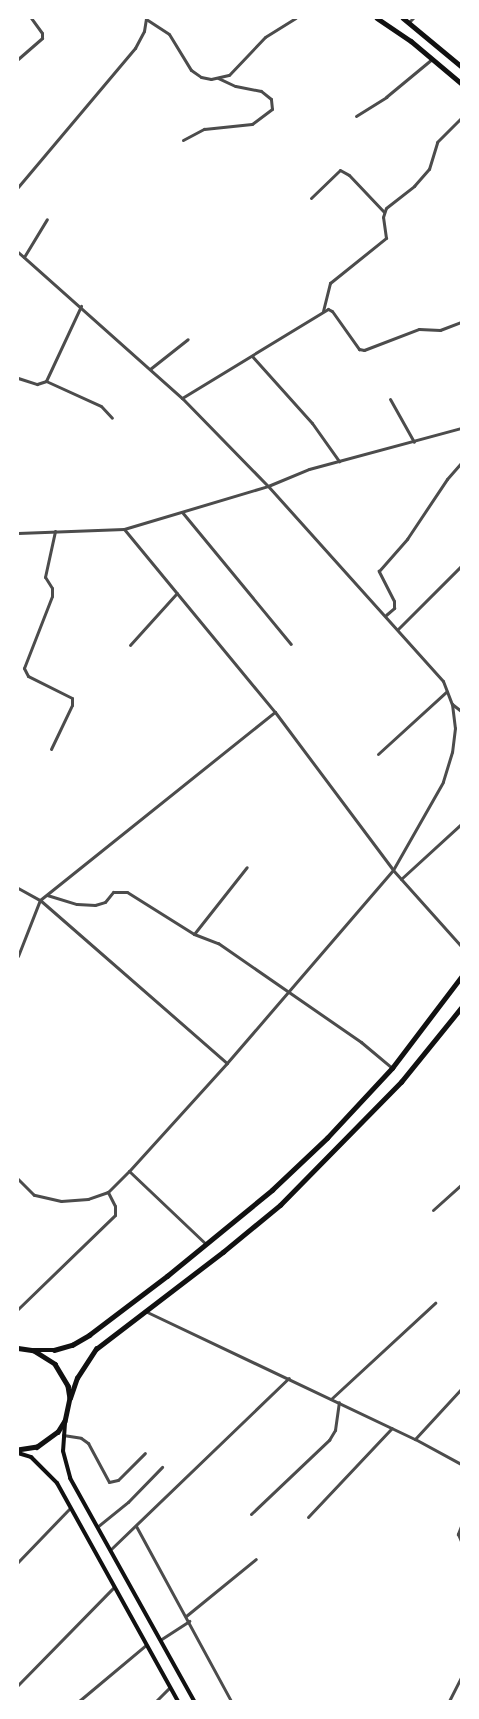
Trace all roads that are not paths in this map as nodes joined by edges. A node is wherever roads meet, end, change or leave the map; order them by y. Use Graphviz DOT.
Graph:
graph roads {
  1 [pos="31,18"];
  2 [pos="295,18"];
  3 [pos="377,18"];
  4 [pos="403,18"];
  5 [pos="413,18"];
  6 [pos="146,19"];
  7 [pos="409,22"];
  8 [pos="18,59"];
  9 [pos="432,59"];
  10 [pos="461,66"];
  11 [pos="218,78"];
  12 [pos="461,83"];
  13 [pos="356,116"];
  14 [pos="461,118"];
  15 [pos="183,140"];
  16 [pos="18,187"];
  17 [pos="311,198"];
  18 [pos="384,212"];
  19 [pos="47,219"];
  20 [pos="18,252"];
  21 [pos="24,257"];
  22 [pos="81,306"];
  23 [pos="322,312"];
  24 [pos="461,322"];
  25 [pos="188,339"];
  26 [pos="252,356"];
  27 [pos="150,369"];
  28 [pos="18,378"];
  29 [pos="46,381"];
  30 [pos="182,398"];
  31 [pos="390,399"];
  32 [pos="112,418"];
  33 [pos="461,428"];
  34 [pos="414,442"];
  35 [pos="339,461"];
  36 [pos="461,464"];
  37 [pos="268,486"];
  38 [pos="182,512"];
  39 [pos="124,529"];
  40 [pos="55,531"];
  41 [pos="18,533"];
  42 [pos="461,566"];
  43 [pos="177,593"];
  44 [pos="386,615"];
  45 [pos="398,629"];
  46 [pos="292,644"];
  47 [pos="130,646"];
  48 [pos="447,691"];
  49 [pos="452,704"];
  50 [pos="461,711"];
  51 [pos="275,712"];
  52 [pos="51,749"];
  53 [pos="378,754"];
  54 [pos="461,824"];
  55 [pos="247,866"];
  56 [pos="393,870"];
  57 [pos="401,879"];
  58 [pos="18,888"];
  59 [pos="47,894"];
  60 [pos="40,900"];
  61 [pos="194,934"];
  62 [pos="461,946"];
  63 [pos="18,956"];
  64 [pos="461,977"];
  65 [pos="287,992"];
  66 [pos="461,1008"];
  67 [pos="227,1063"];
  68 [pos="392,1068"];
  69 [pos="129,1172"];
  70 [pos="18,1179"];
  71 [pos="461,1185"];
  72 [pos="108,1192"];
  73 [pos="432,1210"];
  74 [pos="207,1244"];
  75 [pos="435,1303"];
  76 [pos="18,1309"];
  77 [pos="145,1310"];
  78 [pos="19,1348"];
  79 [pos="33,1350"];
  80 [pos="289,1378"];
  81 [pos="461,1389"];
  82 [pos="70,1398"];
  83 [pos="331,1399"];
  84 [pos="339,1402"];
  85 [pos="65,1421"];
  86 [pos="392,1428"];
  87 [pos="63,1435"];
  88 [pos="415,1438"];
  89 [pos="18,1451"];
  90 [pos="145,1453"];
  91 [pos="461,1464"];
  92 [pos="162,1467"];
  93 [pos="70,1508"];
  94 [pos="252,1514"];
  95 [pos="308,1516"];
  96 [pos="136,1526"];
  97 [pos="461,1526"];
  98 [pos="97,1527"];
  99 [pos="461,1541"];
  100 [pos="110,1550"];
  101 [pos="256,1559"];
  102 [pos="18,1562"];
  103 [pos="114,1587"];
  104 [pos="186,1616"];
  105 [pos="189,1622"];
  106 [pos="160,1640"];
  107 [pos="146,1644"];
  108 [pos="461,1677"];
  109 [pos="18,1685"];
  110 [pos="459,1685"];
  111 [pos="170,1687"];
  112 [pos="80,1701"];
  113 [pos="156,1701"];
  114 [pos="178,1701"];
  115 [pos="194,1701"];
  116 [pos="231,1701"];
  117 [pos="449,1701"];
  1 -- 8 [label="street"];
  2 -- 11 [label="street"];
  3 -- 9 [label="main road"];
  4 -- 7 [label="main road"];
  5 -- 7 [label="street"];
  6 -- 11 [label="street"];
  6 -- 16 [label="street"];
  7 -- 10 [label="main road"];
  9 -- 12 [label="main road"];
  9 -- 13 [label="street"];
  11 -- 15 [label="street"];
  14 -- 18 [label="street"];
  17 -- 18 [label="street"];
  18 -- 23 [label="street"];
  19 -- 21 [label="street"];
  20 -- 21 [label="street"];
  21 -- 22 [label="street"];
  22 -- 27 [label="street"];
  22 -- 29 [label="street"];
  23 -- 24 [label="street"];
  23 -- 26 [label="street"];
  25 -- 27 [label="street"];
  26 -- 30 [label="street"];
  26 -- 35 [label="street"];
  27 -- 30 [label="street"];
  28 -- 29 [label="street"];
  29 -- 32 [label="street"];
  30 -- 37 [label="street"];
  31 -- 34 [label="street"];
  33 -- 34 [label="street"];
  34 -- 35 [label="street"];
  35 -- 37 [label="street"];
  36 -- 44 [label="street"];
  37 -- 38 [label="street"];
  37 -- 44 [label="street"];
  38 -- 39 [label="street"];
  38 -- 46 [label="street"];
  39 -- 40 [label="street"];
  39 -- 43 [label="street"];
  40 -- 41 [label="street"];
  40 -- 52 [label="street"];
  42 -- 45 [label="street"];
  43 -- 47 [label="street"];
  43 -- 51 [label="street"];
  44 -- 45 [label="street"];
  45 -- 48 [label="street"];
  48 -- 49 [label="street"];
  48 -- 53 [label="street"];
  49 -- 50 [label="street"];
  49 -- 56 [label="street"];
  51 -- 56 [label="street"];
  51 -- 59 [label="street"];
  54 -- 57 [label="street"];
  55 -- 61 [label="street"];
  56 -- 57 [label="street"];
  56 -- 65 [label="street"];
  57 -- 62 [label="street"];
  58 -- 60 [label="street"];
  59 -- 60 [label="street"];
  59 -- 61 [label="street"];
  60 -- 63 [label="street"];
  60 -- 67 [label="street"];
  61 -- 65 [label="street"];
  64 -- 68 [label="main road"];
  65 -- 67 [label="street"];
  65 -- 68 [label="street"];
  66 -- 77 [label="main road"];
  67 -- 69 [label="street"];
  68 -- 74 [label="main road"];
  69 -- 72 [label="street"];
  69 -- 74 [label="street"];
  70 -- 72 [label="street"];
  71 -- 73 [label="street"];
  72 -- 76 [label="street"];
  74 -- 79 [label="main road"];
  75 -- 83 [label="street"];
  77 -- 80 [label="street"];
  77 -- 82 [label="main road"];
  78 -- 79 [label="main road"];
  79 -- 82 [label="main road"];
  80 -- 83 [label="street"];
  80 -- 96 [label="street"];
  81 -- 88 [label="street"];
  82 -- 85 [label="main road"];
  83 -- 84 [label="street"];
  84 -- 86 [label="street"];
  84 -- 94 [label="street"];
  85 -- 87 [label="main road"];
  85 -- 89 [label="main road"];
  86 -- 88 [label="street"];
  86 -- 95 [label="street"];
  87 -- 90 [label="street"];
  87 -- 98 [label="main road"];
  88 -- 91 [label="street"];
  89 -- 93 [label="main road"];
  92 -- 98 [label="street"];
  93 -- 102 [label="street"];
  93 -- 103 [label="main road"];
  96 -- 100 [label="street"];
  96 -- 104 [label="street"];
  97 -- 99 [label="street"];
  98 -- 100 [label="main road"];
  100 -- 106 [label="main road"];
  101 -- 104 [label="street"];
  103 -- 107 [label="main road"];
  103 -- 109 [label="street"];
  104 -- 105 [label="street"];
  105 -- 106 [label="street"];
  105 -- 116 [label="street"];
  106 -- 115 [label="main road"];
  107 -- 111 [label="main road"];
  107 -- 112 [label="street"];
  108 -- 110 [label="street"];
  110 -- 117 [label="street"];
  111 -- 113 [label="street"];
  111 -- 114 [label="main road"];
}
